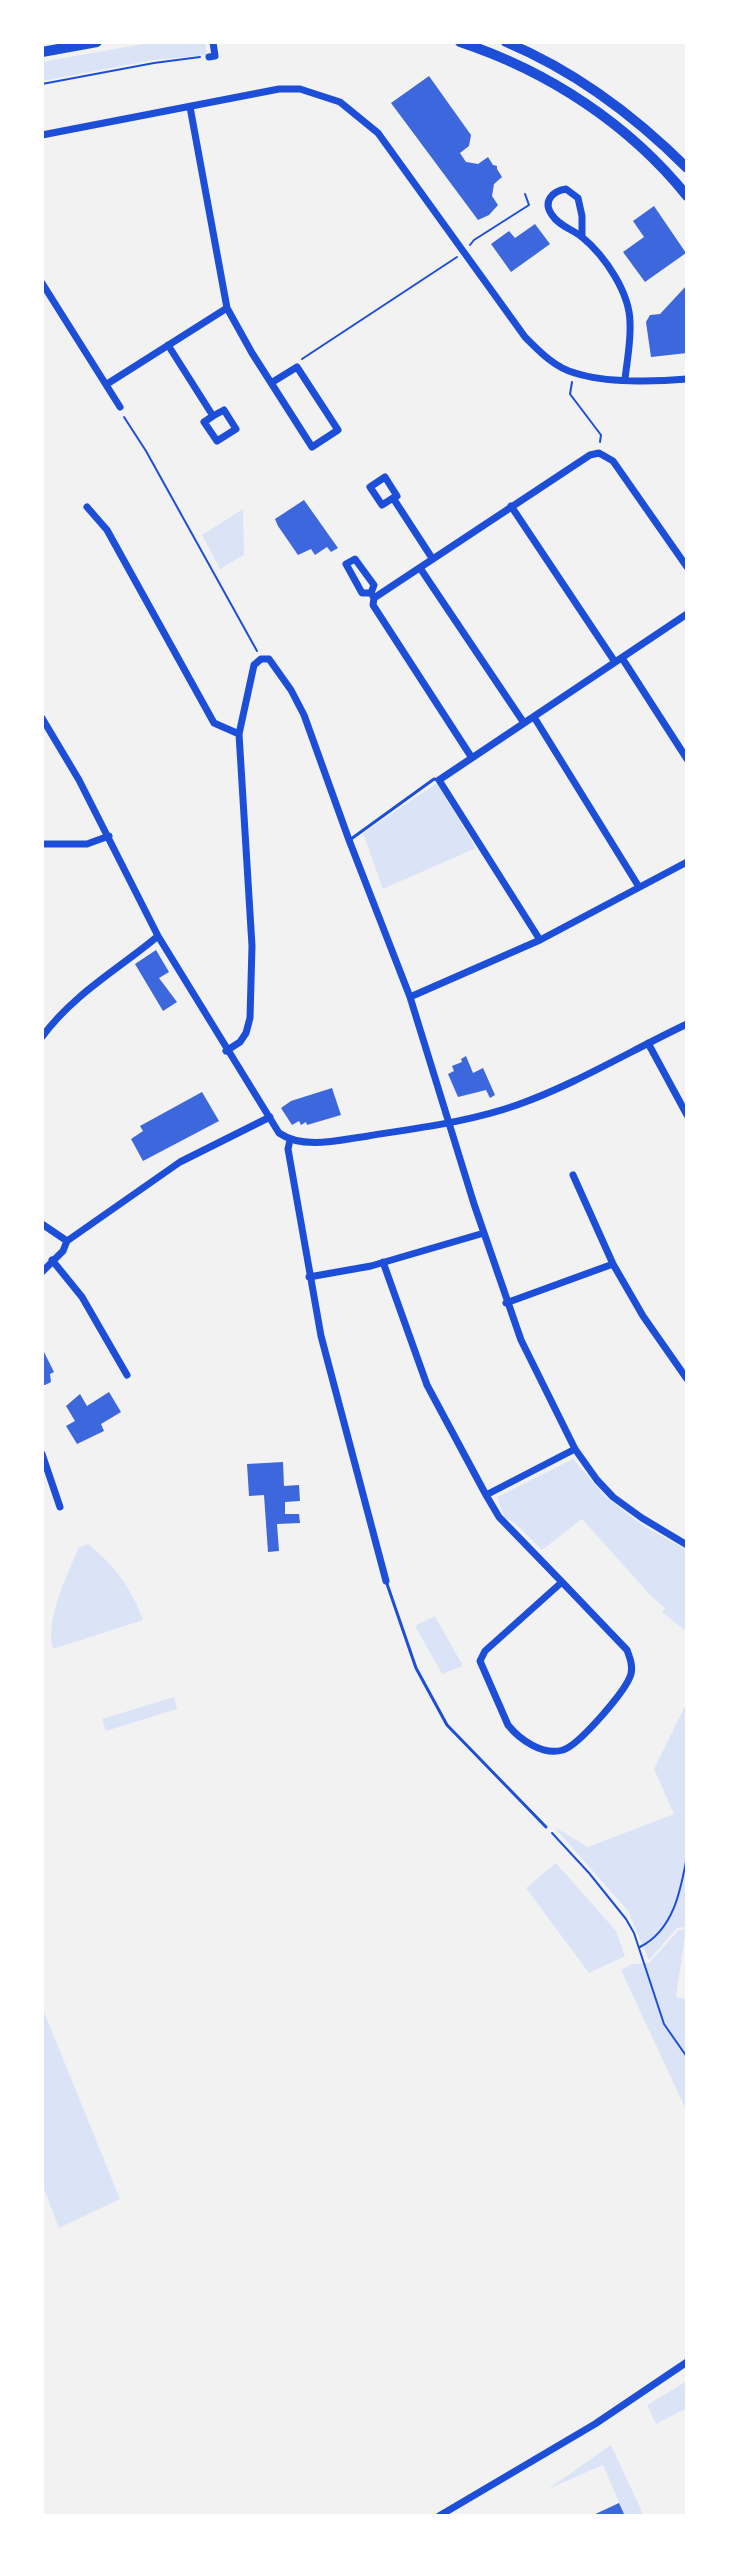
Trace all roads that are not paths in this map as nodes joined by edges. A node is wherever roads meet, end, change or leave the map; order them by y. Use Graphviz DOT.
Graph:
graph roads {
  1 [pos="97,42"];
  2 [pos="213,42"];
  3 [pos="460,42"];
  4 [pos="506,42"];
  5 [pos="42,52"];
  6 [pos="212,55"];
  7 [pos="190,107"];
  8 [pos="42,135"];
  9 [pos="687,168"];
  10 [pos="687,196"];
  11 [pos="582,237"];
  12 [pos="42,283"];
  13 [pos="227,308"];
  14 [pos="168,345"];
  15 [pos="625,379"];
  16 [pos="687,379"];
  17 [pos="271,383"];
  18 [pos="107,384"];
  19 [pos="120,407"];
  20 [pos="213,416"];
  21 [pos="393,498"];
  22 [pos="511,506"];
  23 [pos="87,507"];
  24 [pos="432,558"];
  25 [pos="687,567"];
  26 [pos="420,568"];
  27 [pos="373,596"];
  28 [pos="687,614"];
  29 [pos="618,660"];
  30 [pos="534,717"];
  31 [pos="42,718"];
  32 [pos="524,723"];
  33 [pos="239,734"];
  34 [pos="472,758"];
  35 [pos="687,759"];
  36 [pos="439,780"];
  37 [pos="109,836"];
  38 [pos="349,840"];
  39 [pos="42,844"];
  40 [pos="687,862"];
  41 [pos="639,887"];
  42 [pos="158,936"];
  43 [pos="540,940"];
  44 [pos="410,997"];
  45 [pos="687,1024"];
  46 [pos="42,1037"];
  47 [pos="648,1043"];
  48 [pos="226,1051"];
  49 [pos="687,1115"];
  50 [pos="270,1117"];
  51 [pos="450,1123"];
  52 [pos="290,1140"];
  53 [pos="573,1175"];
  54 [pos="42,1224"];
  55 [pos="484,1233"];
  56 [pos="67,1241"];
  57 [pos="52,1260"];
  58 [pos="383,1262"];
  59 [pos="613,1264"];
  60 [pos="42,1272"];
  61 [pos="309,1277"];
  62 [pos="506,1303"];
  63 [pos="127,1375"];
  64 [pos="687,1379"];
  65 [pos="575,1449"];
  66 [pos="42,1454"];
  67 [pos="486,1495"];
  68 [pos="60,1507"];
  69 [pos="687,1545"];
  70 [pos="386,1581"];
  71 [pos="562,1582"];
  72 [pos="546,1827"];
  73 [pos="687,2362"];
  74 [pos="439,2516"];
  1 -- 5 [label="main road"];
  2 -- 6 [label="street"];
  3 -- 10 [label="main road"];
  4 -- 9 [label="main road"];
  7 -- 8 [label="street"];
  7 -- 13 [label="street"];
  7 -- 15 [label="street"];
  11 -- 11 [label="street"];
  11 -- 15 [label="street"];
  12 -- 18 [label="street"];
  13 -- 14 [label="street"];
  13 -- 17 [label="street"];
  14 -- 18 [label="street"];
  14 -- 20 [label="street"];
  15 -- 16 [label="street"];
  17 -- 17 [label="street"];
  18 -- 19 [label="street"];
  20 -- 20 [label="street"];
  21 -- 24 [label="street"];
  22 -- 24 [label="street"];
  22 -- 25 [label="street"];
  22 -- 29 [label="street"];
  23 -- 33 [label="street"];
  24 -- 26 [label="street"];
  26 -- 27 [label="street"];
  26 -- 32 [label="street"];
  27 -- 27 [label="street"];
  27 -- 34 [label="street"];
  28 -- 29 [label="street"];
  29 -- 30 [label="street"];
  29 -- 35 [label="street"];
  30 -- 32 [label="street"];
  30 -- 41 [label="street"];
  31 -- 37 [label="street"];
  32 -- 34 [label="street"];
  33 -- 38 [label="street"];
  33 -- 48 [label="street"];
  34 -- 36 [label="street"];
  36 -- 38 [label="lane"];
  36 -- 43 [label="street"];
  37 -- 39 [label="street"];
  37 -- 42 [label="street"];
  38 -- 44 [label="street"];
  40 -- 41 [label="street"];
  41 -- 43 [label="street"];
  42 -- 46 [label="street"];
  42 -- 48 [label="street"];
  43 -- 44 [label="street"];
  44 -- 51 [label="street"];
  45 -- 47 [label="street"];
  47 -- 49 [label="street"];
  47 -- 51 [label="street"];
  48 -- 50 [label="street"];
  50 -- 52 [label="street"];
  50 -- 56 [label="street"];
  51 -- 52 [label="street"];
  51 -- 55 [label="street"];
  52 -- 61 [label="street"];
  53 -- 59 [label="street"];
  54 -- 56 [label="street"];
  55 -- 58 [label="street"];
  55 -- 62 [label="street"];
  56 -- 57 [label="street"];
  57 -- 60 [label="street"];
  57 -- 63 [label="street"];
  58 -- 61 [label="street"];
  58 -- 67 [label="street"];
  59 -- 62 [label="street"];
  59 -- 64 [label="street"];
  61 -- 70 [label="street"];
  62 -- 65 [label="street"];
  65 -- 67 [label="street"];
  65 -- 69 [label="street"];
  66 -- 68 [label="street"];
  67 -- 71 [label="street"];
  70 -- 72 [label="lane"];
  71 -- 71 [label="street"];
  73 -- 74 [label="street"];
}
